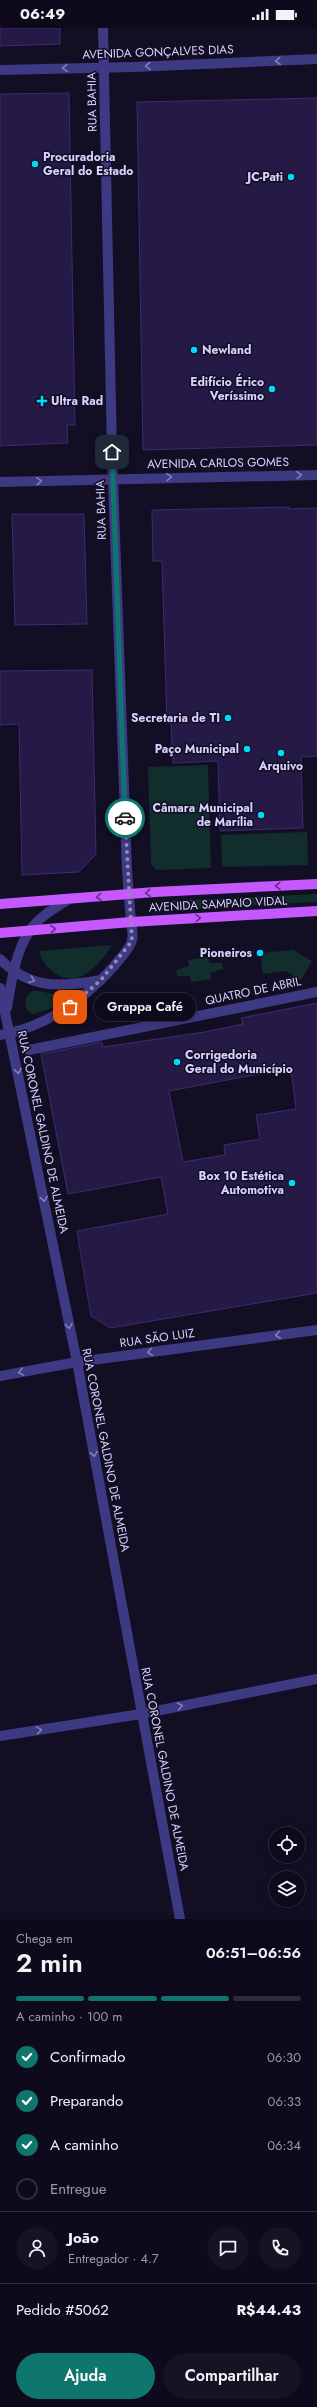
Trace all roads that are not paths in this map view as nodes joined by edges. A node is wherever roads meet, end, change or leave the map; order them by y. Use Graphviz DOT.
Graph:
graph roads {
  1 [pos="103,28"];
  2 [pos="317,59"];
  3 [pos="104,68"];
  4 [pos="0,70"];
  5 [pos="317,475"];
  6 [pos="114,479"];
  7 [pos="0,482"];
  8 [pos="317,884"];
  9 [pos="129,894"];
  10 [pos="69,899"];
  11 [pos="0,904"];
  12 [pos="317,911"];
  13 [pos="131,922"];
  14 [pos="29,931"];
  15 [pos="0,933"];
  16 [pos="0,959"];
  17 [pos="14,970"];
  18 [pos="101,980"];
  19 [pos="0,988"];
  20 [pos="317,992"];
  21 [pos="6,1016"];
  22 [pos="5,1034"];
  23 [pos="29,1050"];
  24 [pos="317,1330"];
  25 [pos="77,1362"];
  26 [pos="0,1376"];
  27 [pos="317,1679"];
  28 [pos="141,1714"];
  29 [pos="0,1736"];
  30 [pos="180,1919"];
  1 -- 3 [label="street, RUA BAHIA"];
  2 -- 3 [label="street, AVENIDA GONÇALVES DIAS, one-way"];
  3 -- 4 [label="street, AVENIDA GONÇALVES DIAS, one-way"];
  3 -- 6 [label="street, RUA BAHIA"];
  6 -- 5 [label="street, AVENIDA CARLOS GOMES, one-way"];
  7 -- 6 [label="street, AVENIDA CARLOS GOMES, one-way"];
  6 -- 9 [label="street, RUA BAHIA"];
  8 -- 9 [label="main road, AVENIDA SAMPAIO VIDAL, one-way"];
  9 -- 10 [label="main road, AVENIDA SAMPAIO VIDAL, one-way"];
  9 -- 13 [label="street, RUA BAHIA"];
  10 -- 11 [label="main road, AVENIDA SAMPAIO VIDAL"];
  10 -- 14 [label="street"];
  13 -- 12 [label="main road, AVENIDA SAMPAIO VIDAL, one-way"];
  14 -- 13 [label="main road, AVENIDA SAMPAIO VIDAL, one-way"];
  13 -- 18 [label="street, RUA BAHIA"];
  14 -- 15 [label="main road, AVENIDA SAMPAIO VIDAL"];
  14 -- 17 [label="street"];
  16 -- 17 [label="street"];
  17 -- 18 [label="street, one-way"];
  17 -- 21 [label="street"];
  18 -- 22 [label="street, RUA BAHIA"];
  19 -- 21 [label="street, RUA CORONEL GALDINO DE ALMEIDA"];
  20 -- 23 [label="street, QUATRO DE ABRIL"];
  21 -- 22 [label="street, RUA CORONEL GALDINO DE ALMEIDA"];
  22 -- 25 [label="street, RUA CORONEL GALDINO DE ALMEIDA, one-way"];
  24 -- 25 [label="street, RUA SÃO LUIZ, one-way"];
  25 -- 26 [label="street, RUA SÃO LUIZ, one-way"];
  25 -- 28 [label="street, RUA CORONEL GALDINO DE ALMEIDA, one-way"];
  28 -- 27 [label="street, one-way"];
  29 -- 28 [label="street, one-way"];
  28 -- 30 [label="street, RUA CORONEL GALDINO DE ALMEIDA"];
}
